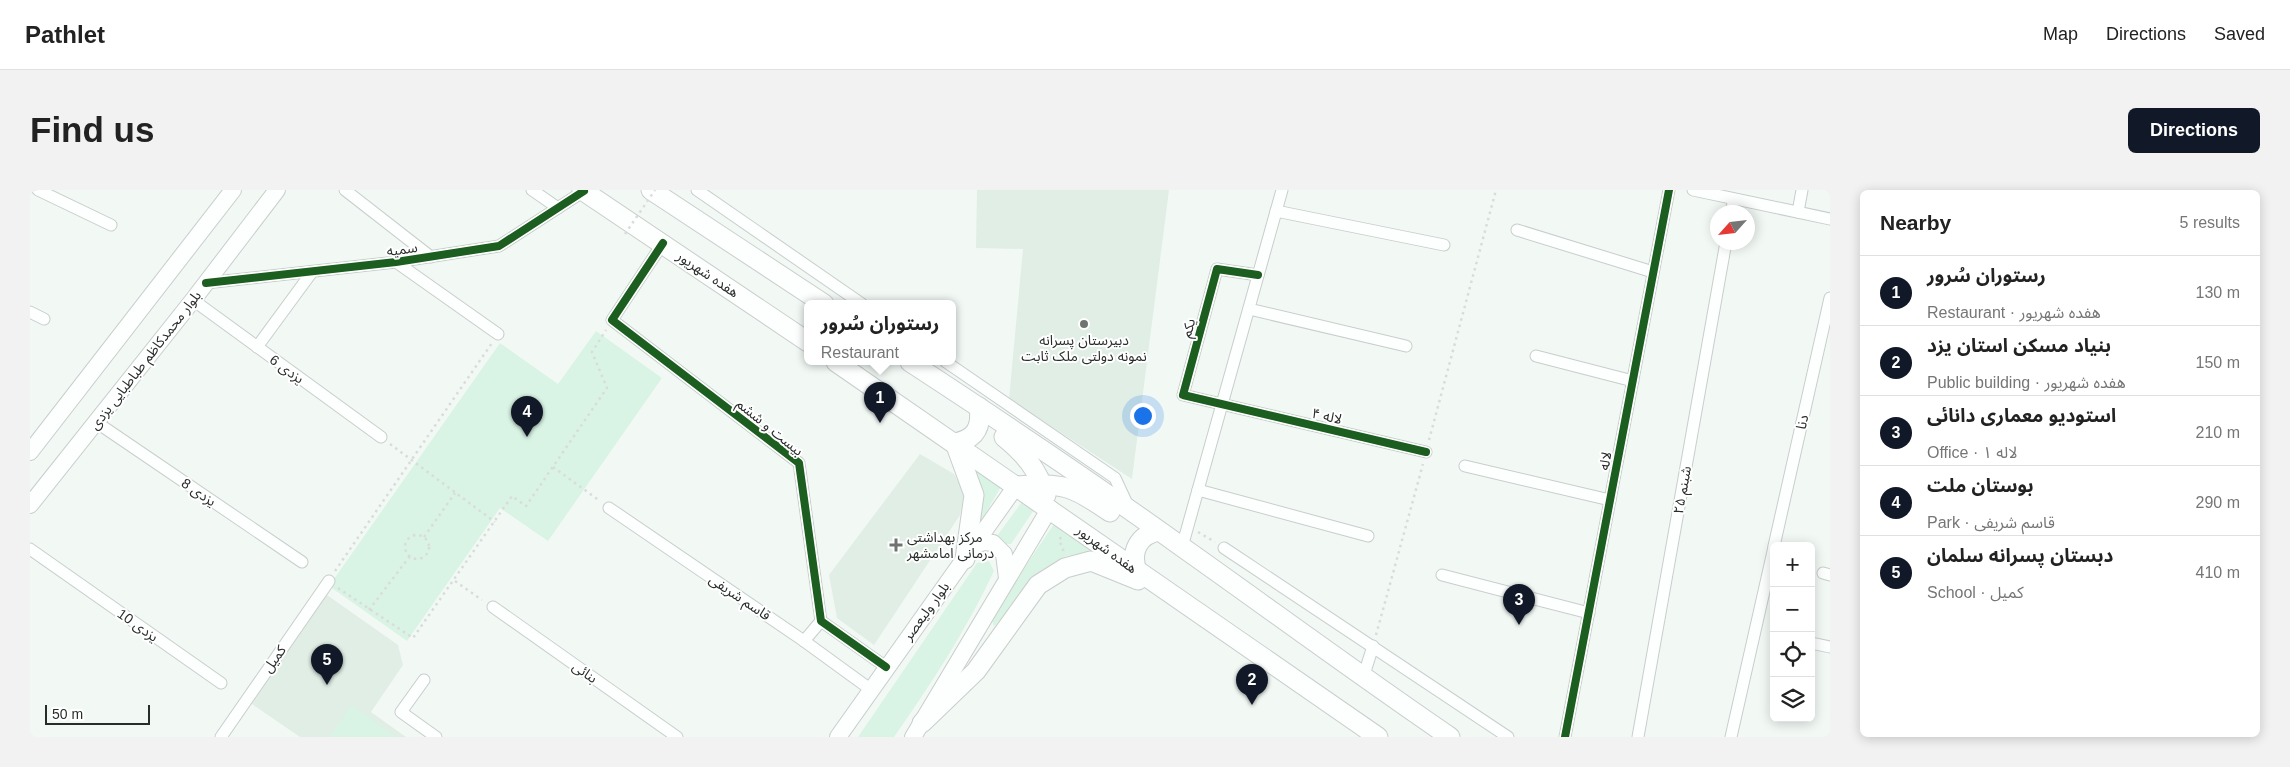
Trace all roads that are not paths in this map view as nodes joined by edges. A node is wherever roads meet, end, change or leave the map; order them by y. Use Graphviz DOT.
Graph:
graph roads {
  1 [pos="38,190"];
  2 [pos="232,190"];
  3 [pos="277,190"];
  4 [pos="345,190"];
  5 [pos="532,190"];
  6 [pos="583,190"];
  7 [pos="651,190"];
  8 [pos="696,190"];
  9 [pos="1282,190"];
  10 [pos="1668,190"];
  11 [pos="1693,190"];
  12 [pos="1802,190"];
  13 [pos="1734,199"];
  14 [pos="1733,205"];
  15 [pos="558,208"];
  16 [pos="1276,211"];
  17 [pos="1798,212"];
  18 [pos="1830,219"];
  19 [pos="111,225"];
  20 [pos="1517,230"];
  21 [pos="663,243"];
  22 [pos="1444,245"];
  23 [pos="1725,250"];
  24 [pos="431,257"];
  25 [pos="396,262"];
  26 [pos="312,272"];
  27 [pos="1653,272"];
  28 [pos="1258,275"];
  29 [pos="206,283"];
  30 [pos="1830,298"];
  31 [pos="193,300"];
  32 [pos="818,300"];
  33 [pos="856,300"];
  34 [pos="1249,309"];
  35 [pos="30,312"];
  36 [pos="44,319"];
  37 [pos="498,334"];
  38 [pos="804,339"];
  39 [pos="1406,346"];
  40 [pos="257,347"];
  41 [pos="1536,356"];
  42 [pos="840,365"];
  43 [pos="915,365"];
  44 [pos="946,365"];
  45 [pos="950,365"];
  46 [pos="939,381"];
  47 [pos="1633,381"];
  48 [pos="1222,405"];
  49 [pos="979,407"];
  50 [pos="96,422"];
  51 [pos="381,437"];
  52 [pos="954,443"];
  53 [pos="30,452"];
  54 [pos="1426,452"];
  55 [pos="1466,466"];
  56 [pos="1042,484"];
  57 [pos="1016,486"];
  58 [pos="1198,490"];
  59 [pos="1610,500"];
  60 [pos="30,506"];
  61 [pos="609,508"];
  62 [pos="1050,508"];
  63 [pos="1131,511"];
  64 [pos="1159,531"];
  65 [pos="1368,536"];
  66 [pos="1775,542"];
  67 [pos="1182,547"];
  68 [pos="1224,548"];
  69 [pos="30,550"];
  70 [pos="969,552"];
  71 [pos="302,562"];
  72 [pos="1770,564"];
  73 [pos="1137,571"];
  74 [pos="1442,576"];
  75 [pos="1007,578"];
  76 [pos="328,581"];
  77 [pos="1172,594"];
  78 [pos="493,607"];
  79 [pos="1589,613"];
  80 [pos="821,621"];
  81 [pos="804,641"];
  82 [pos="1815,644"];
  83 [pos="1373,646"];
  84 [pos="1830,647"];
  85 [pos="886,667"];
  86 [pos="1363,678"];
  87 [pos="424,680"];
  88 [pos="221,683"];
  89 [pos="870,690"];
  90 [pos="918,730"];
  91 [pos="222,737"];
  92 [pos="436,737"];
  93 [pos="677,737"];
  94 [pos="838,737"];
  95 [pos="1378,737"];
  96 [pos="1450,737"];
  97 [pos="1508,737"];
  98 [pos="1566,737"];
  99 [pos="1638,737"];
  100 [pos="1731,737"];
  1 -- 19 [label="street"];
  2 -- 53 [label="main road"];
  3 -- 29 [label="main road, بلوار محمدکاظم طباطبایی یزدی"];
  4 -- 24 [label="street"];
  5 -- 15 [label="street"];
  6 -- 15 [label="street, سمیه"];
  6 -- 21 [label="main road, هفده شهریور"];
  7 -- 32 [label="main road"];
  8 -- 33 [label="street"];
  9 -- 16 [label="street"];
  10 -- 27 [label="street, لاله"];
  11 -- 13 [label="street"];
  12 -- 17 [label="street"];
  13 -- 14 [label="street"];
  13 -- 17 [label="street"];
  15 -- 24 [label="street, سمیه"];
  16 -- 22 [label="street"];
  16 -- 28 [label="street"];
  17 -- 18 [label="street"];
  20 -- 27 [label="street"];
  21 -- 38 [label="main road, هفده شهریور"];
  21 -- 80 [label="street, بیست و ششم"];
  23 -- 99 [label="street, شبنم ۲۵"];
  24 -- 25 [label="street, سمیه"];
  25 -- 26 [label="street, سمیه"];
  25 -- 37 [label="street"];
  26 -- 29 [label="street, سمیه"];
  26 -- 40 [label="street"];
  27 -- 47 [label="street, لاله"];
  28 -- 34 [label="street"];
  28 -- 48 [label="street, یکم"];
  29 -- 31 [label="main road, بلوار محمدکاظم طباطبایی یزدی"];
  30 -- 66 [label="street, دنا"];
  31 -- 40 [label="street, یزدی 6"];
  31 -- 50 [label="main road, بلوار محمدکاظم طباطبایی یزدی"];
  34 -- 39 [label="street"];
  34 -- 48 [label="street"];
  35 -- 36 [label="street"];
  40 -- 51 [label="street, یزدی 6"];
  41 -- 47 [label="street"];
  42 -- 52 [label="main road, هفده شهریور"];
  43 -- 46 [label="main road"];
  44 -- 46 [label="street"];
  45 -- 63 [label="street"];
  46 -- 49 [label="main road"];
  47 -- 59 [label="street, لاله"];
  48 -- 54 [label="street, لاله ۴"];
  48 -- 58 [label="street"];
  49 -- 52 [label="main road"];
  49 -- 56 [label="main road"];
  49 -- 63 [label="main road"];
  50 -- 60 [label="main road, بلوار محمدکاظم طباطبایی یزدی"];
  50 -- 71 [label="street, یزدی 8"];
  52 -- 57 [label="main road, هفده شهریور"];
  52 -- 70 [label="main road"];
  55 -- 59 [label="street"];
  56 -- 57 [label="main road"];
  56 -- 62 [label="main road"];
  56 -- 64 [label="main road"];
  57 -- 62 [label="main road, هفده شهریور"];
  57 -- 70 [label="main road, بلوار ولیعصر"];
  58 -- 65 [label="street"];
  58 -- 67 [label="street"];
  59 -- 79 [label="street, لاله"];
  61 -- 81 [label="street, قاسم شریفی"];
  62 -- 73 [label="main road, هفده شهریور"];
  62 -- 75 [label="main road"];
  63 -- 64 [label="main road"];
  64 -- 67 [label="main road"];
  64 -- 73 [label="main road"];
  67 -- 86 [label="main road"];
  68 -- 83 [label="street"];
  69 -- 88 [label="street, یزدی 10"];
  70 -- 75 [label="main road"];
  70 -- 85 [label="main road, بلوار ولیعصر"];
  72 -- 100 [label="street, دنا"];
  73 -- 77 [label="main road, هفده شهریور"];
  74 -- 79 [label="street"];
  75 -- 90 [label="main road"];
  76 -- 91 [label="street, کمیل"];
  77 -- 90 [label="main road"];
  77 -- 95 [label="main road, هفده شهریور"];
  78 -- 93 [label="street, بنائی"];
  79 -- 98 [label="street, لاله"];
  80 -- 81 [label="street"];
  80 -- 85 [label="street"];
  81 -- 89 [label="street, قاسم شریفی"];
  82 -- 84 [label="street"];
  83 -- 86 [label="street"];
  83 -- 97 [label="street"];
  85 -- 89 [label="main road, بلوار ولیعصر"];
  86 -- 96 [label="main road"];
  87 -- 92 [label="street"];
  89 -- 94 [label="main road, بلوار ولیعصر"];
}
